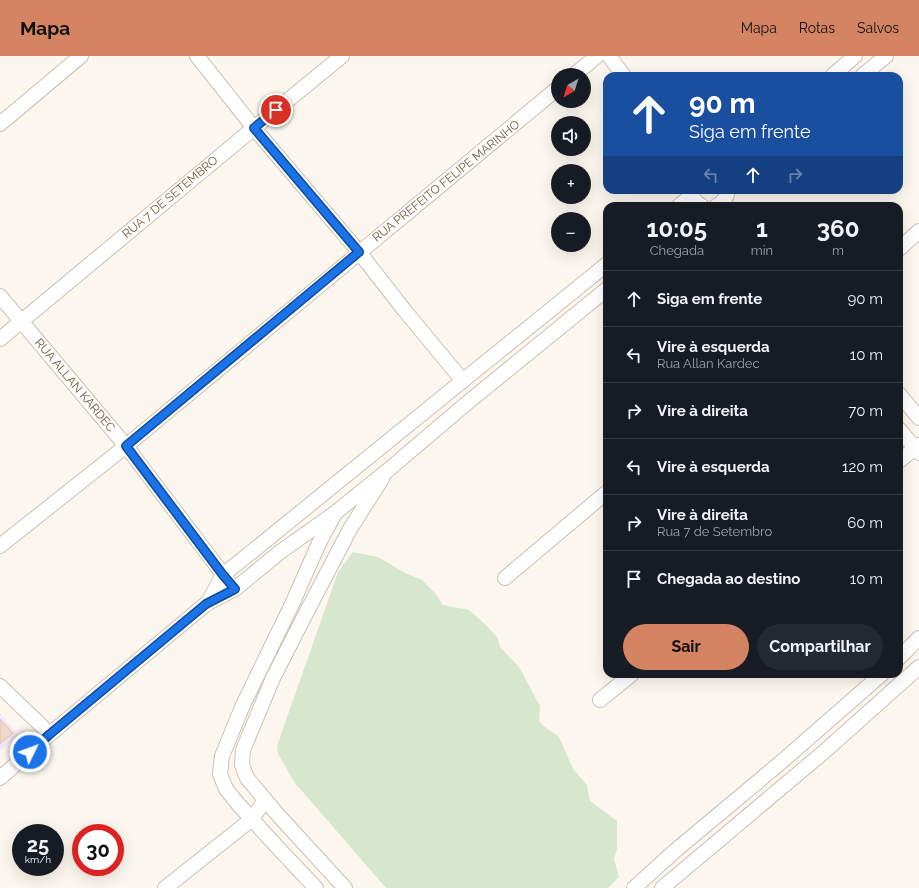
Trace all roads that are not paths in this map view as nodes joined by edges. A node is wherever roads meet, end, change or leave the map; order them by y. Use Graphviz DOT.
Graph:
graph roads {
  1 [pos="81,56"];
  2 [pos="197,56"];
  3 [pos="342,56"];
  4 [pos="598,56"];
  5 [pos="609,56"];
  6 [pos="855,56"];
  7 [pos="886,56"];
  8 [pos="583,68"];
  9 [pos="621,72"];
  10 [pos="837,72"];
  11 [pos="867,72"];
  12 [pos="551,94"];
  13 [pos="0,124"];
  14 [pos="254,128"];
  15 [pos="690,194"];
  16 [pos="683,202"];
  17 [pos="919,231"];
  18 [pos="903,245"];
  19 [pos="359,252"];
  20 [pos="603,267"];
  21 [pos="603,292"];
  22 [pos="0,296"];
  23 [pos="21,321"];
  24 [pos="0,339"];
  25 [pos="463,381"];
  26 [pos="903,399"];
  27 [pos="919,418"];
  28 [pos="903,433"];
  29 [pos="126,446"];
  30 [pos="918,449"];
  31 [pos="903,458"];
  32 [pos="388,471"];
  33 [pos="603,495"];
  34 [pos="335,513"];
  35 [pos="0,546"];
  36 [pos="223,575"];
  37 [pos="505,578"];
  38 [pos="235,589"];
  39 [pos="206,604"];
  40 [pos="919,638"];
  41 [pos="903,654"];
  42 [pos="919,667"];
  43 [pos="627,678"];
  44 [pos="877,678"];
  45 [pos="0,686"];
  46 [pos="600,700"];
  47 [pos="50,734"];
  48 [pos="0,778"];
  49 [pos="265,800"];
  50 [pos="252,819"];
  51 [pos="165,888"];
  52 [pos="316,888"];
  53 [pos="345,888"];
  54 [pos="634,888"];
  55 [pos="662,888"];
  1 -- 13 [label="street"];
  2 -- 14 [label="street"];
  3 -- 14 [label="street, RUA 7 DE SETEMBRO"];
  4 -- 8 [label="street"];
  5 -- 9 [label="street"];
  6 -- 10 [label="street"];
  7 -- 11 [label="street"];
  12 -- 19 [label="street, RUA PREFEITO FELIPE MARINHO"];
  14 -- 19 [label="street"];
  14 -- 23 [label="street, RUA 7 DE SETEMBRO"];
  15 -- 16 [label="street"];
  17 -- 18 [label="street"];
  19 -- 25 [label="street"];
  19 -- 29 [label="street, RUA PREFEITO FELIPE MARINHO"];
  20 -- 25 [label="street"];
  21 -- 32 [label="street"];
  22 -- 23 [label="street, RUA ALLAN KARDEC"];
  23 -- 24 [label="street, RUA 7 DE SETEMBRO"];
  23 -- 29 [label="street, RUA ALLAN KARDEC"];
  25 -- 36 [label="street"];
  26 -- 27 [label="street"];
  28 -- 30 [label="street"];
  29 -- 35 [label="street, RUA PREFEITO FELIPE MARINHO"];
  29 -- 36 [label="street, RUA ALLAN KARDEC"];
  30 -- 31 [label="street"];
  32 -- 34 [label="street"];
  32 -- 49 [label="street"];
  33 -- 37 [label="street"];
  34 -- 38 [label="street"];
  34 -- 50 [label="street"];
  36 -- 38 [label="street, RUA ALLAN KARDEC"];
  36 -- 39 [label="street"];
  38 -- 39 [label="street"];
  39 -- 47 [label="street"];
  40 -- 41 [label="street"];
  42 -- 55 [label="street"];
  43 -- 46 [label="street"];
  44 -- 54 [label="street"];
  45 -- 47 [label="street"];
  47 -- 48 [label="street"];
  49 -- 50 [label="street"];
  49 -- 53 [label="street"];
  50 -- 51 [label="street"];
  50 -- 52 [label="street"];
}
